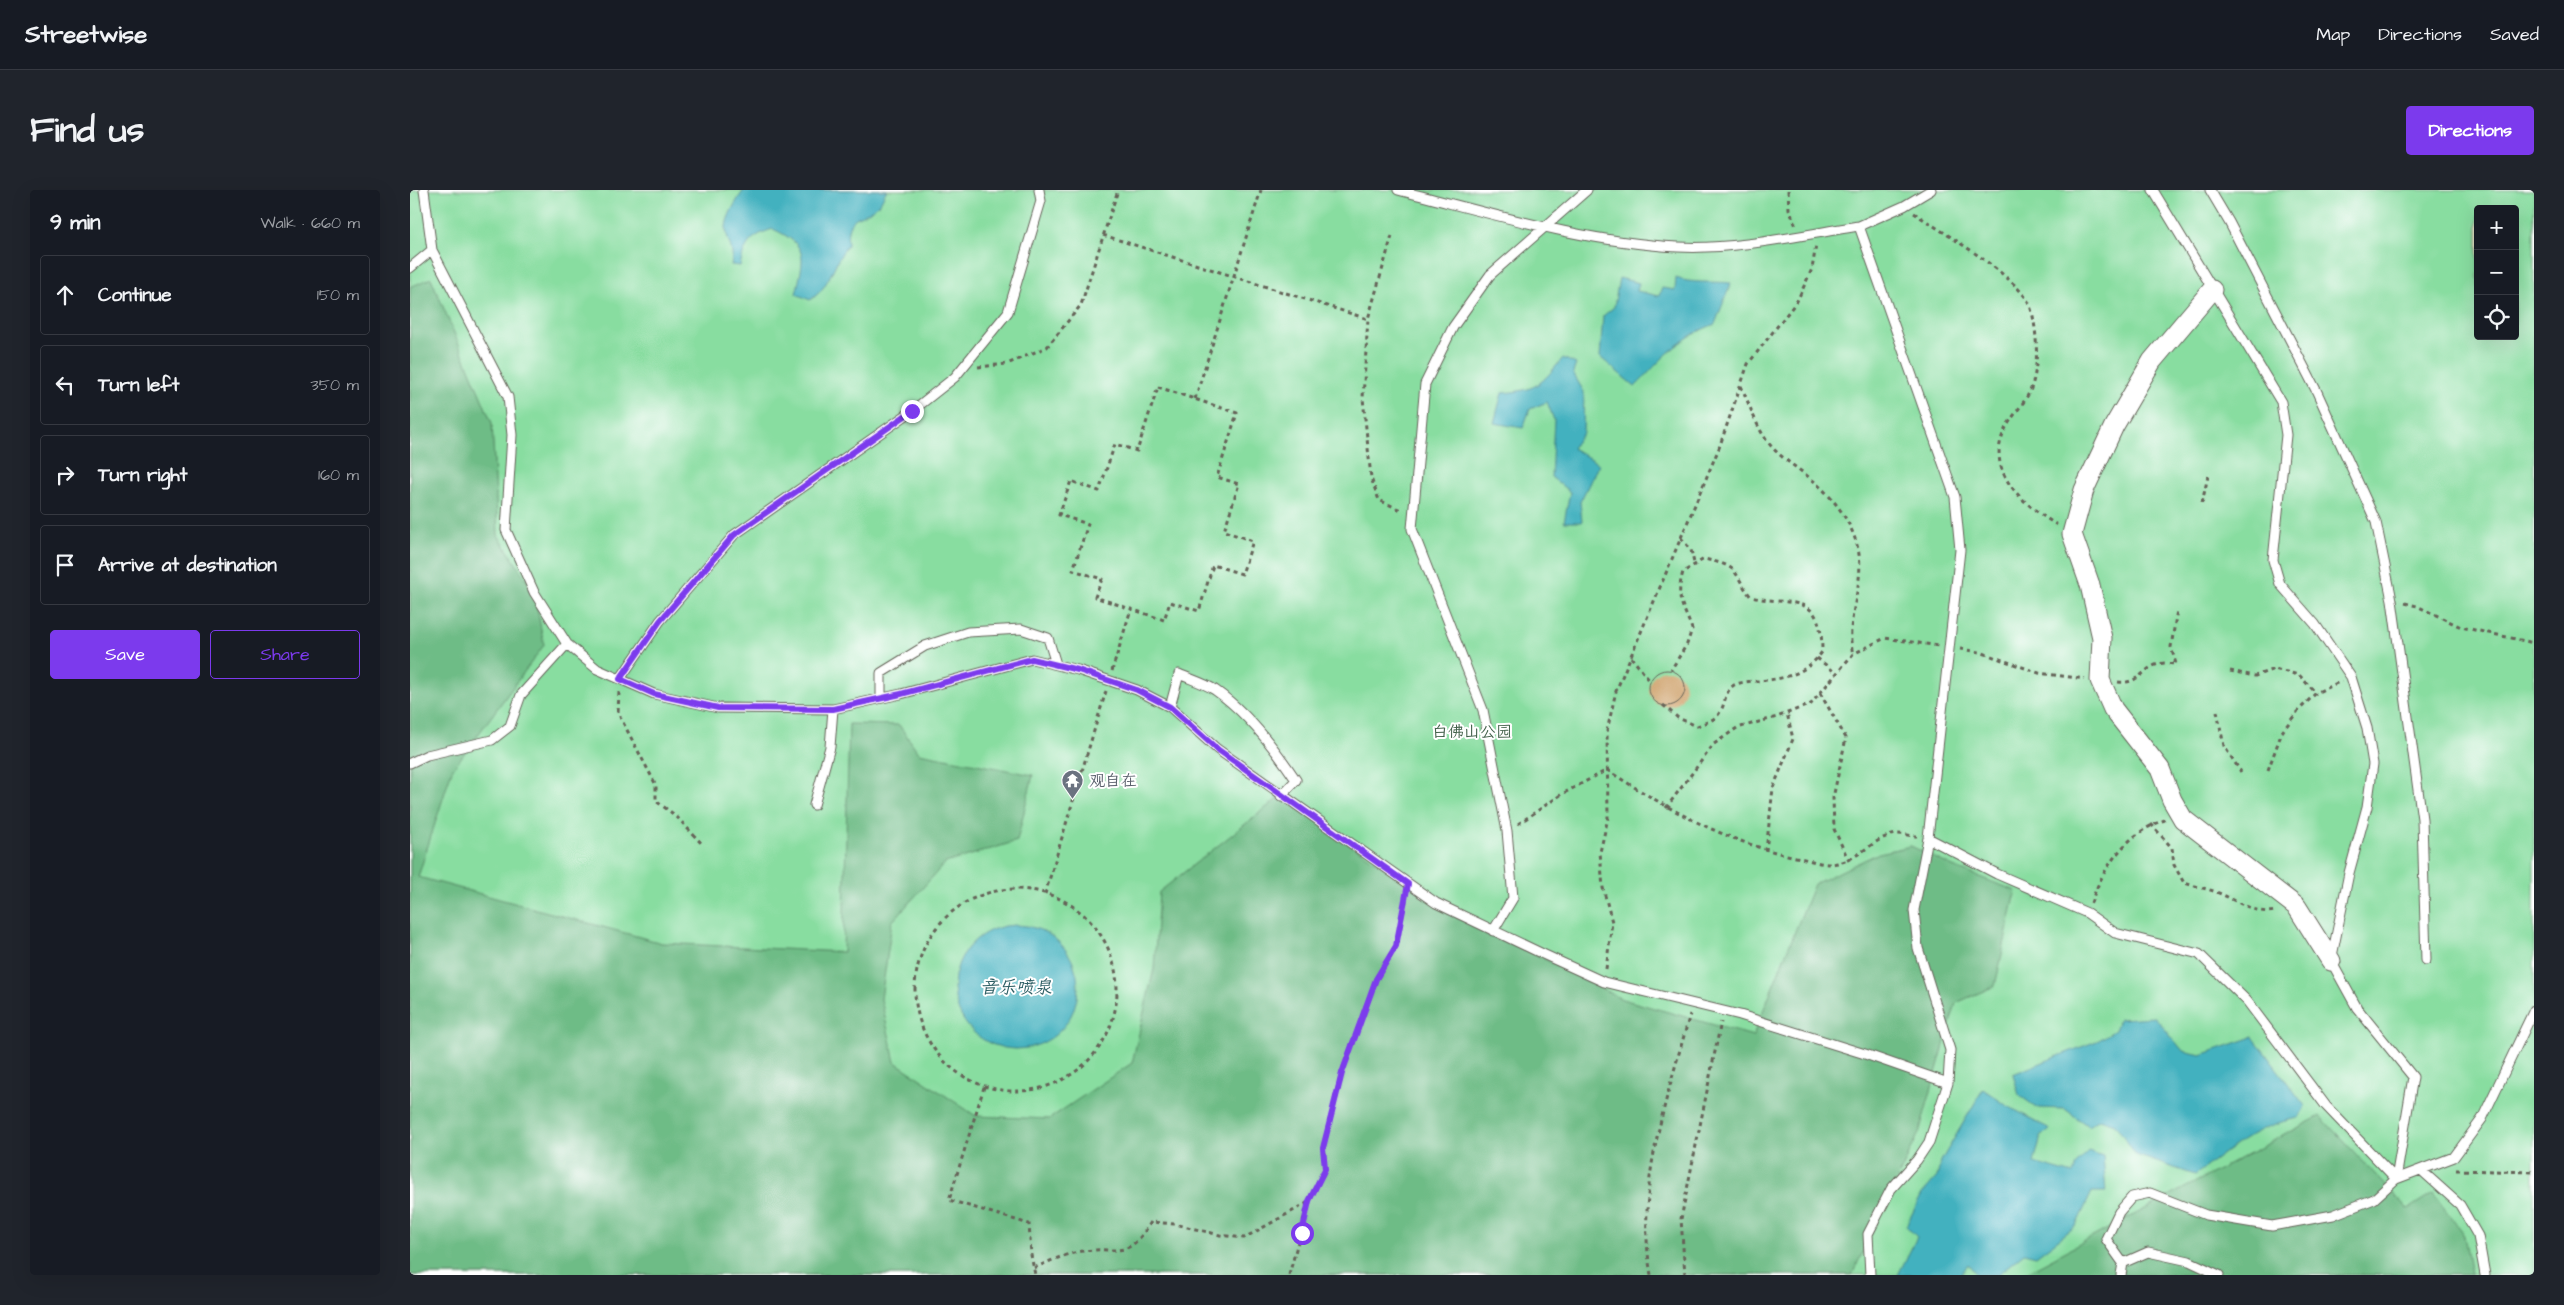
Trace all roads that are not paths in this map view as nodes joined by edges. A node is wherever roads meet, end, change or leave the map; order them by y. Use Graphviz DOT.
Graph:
graph roads {
  1 [pos="424,190"];
  2 [pos="1040,190"];
  3 [pos="1398,190"];
  4 [pos="1586,190"];
  5 [pos="1931,190"];
  6 [pos="2154,190"];
  7 [pos="2210,190"];
  8 [pos="1546,226"];
  9 [pos="1859,226"];
  10 [pos="432,250"];
  11 [pos="410,268"];
  12 [pos="2212,290"];
  13 [pos="567,644"];
  14 [pos="1056,664"];
  15 [pos="620,679"];
  16 [pos="881,698"];
  17 [pos="1170,707"];
  18 [pos="833,709"];
  19 [pos="410,763"];
  20 [pos="1281,796"];
  21 [pos="814,805"];
  22 [pos="1928,838"];
  23 [pos="1494,931"];
  24 [pos="2426,960"];
  25 [pos="2331,961"];
  26 [pos="2534,1010"];
  27 [pos="1948,1083"];
  28 [pos="2421,1170"];
  29 [pos="2396,1179"];
  30 [pos="2123,1264"];
  31 [pos="1870,1275"];
  32 [pos="2121,1275"];
  33 [pos="2219,1275"];
  34 [pos="2485,1275"];
  1 -- 10 [label="lane"];
  2 -- 15 [label="lane"];
  3 -- 8 [label="lane"];
  4 -- 8 [label="lane"];
  5 -- 9 [label="lane"];
  6 -- 12 [label="lane"];
  7 -- 24 [label="lane"];
  8 -- 9 [label="lane"];
  8 -- 23 [label="lane"];
  9 -- 22 [label="lane"];
  10 -- 11 [label="lane"];
  10 -- 13 [label="lane"];
  12 -- 25 [label="lane"];
  12 -- 25 [label="street"];
  13 -- 15 [label="lane"];
  13 -- 19 [label="lane"];
  14 -- 16 [label="lane"];
  14 -- 16 [label="lane"];
  14 -- 17 [label="lane"];
  15 -- 18 [label="lane"];
  16 -- 18 [label="lane"];
  17 -- 20 [label="lane"];
  17 -- 20 [label="lane"];
  18 -- 21 [label="lane"];
  20 -- 23 [label="lane"];
  22 -- 27 [label="lane"];
  22 -- 29 [label="lane"];
  23 -- 27 [label="lane"];
  25 -- 29 [label="lane"];
  26 -- 28 [label="lane"];
  27 -- 31 [label="lane"];
  28 -- 29 [label="lane"];
  28 -- 34 [label="lane"];
  29 -- 30 [label="lane"];
  30 -- 32 [label="lane"];
  30 -- 33 [label="lane"];
}
